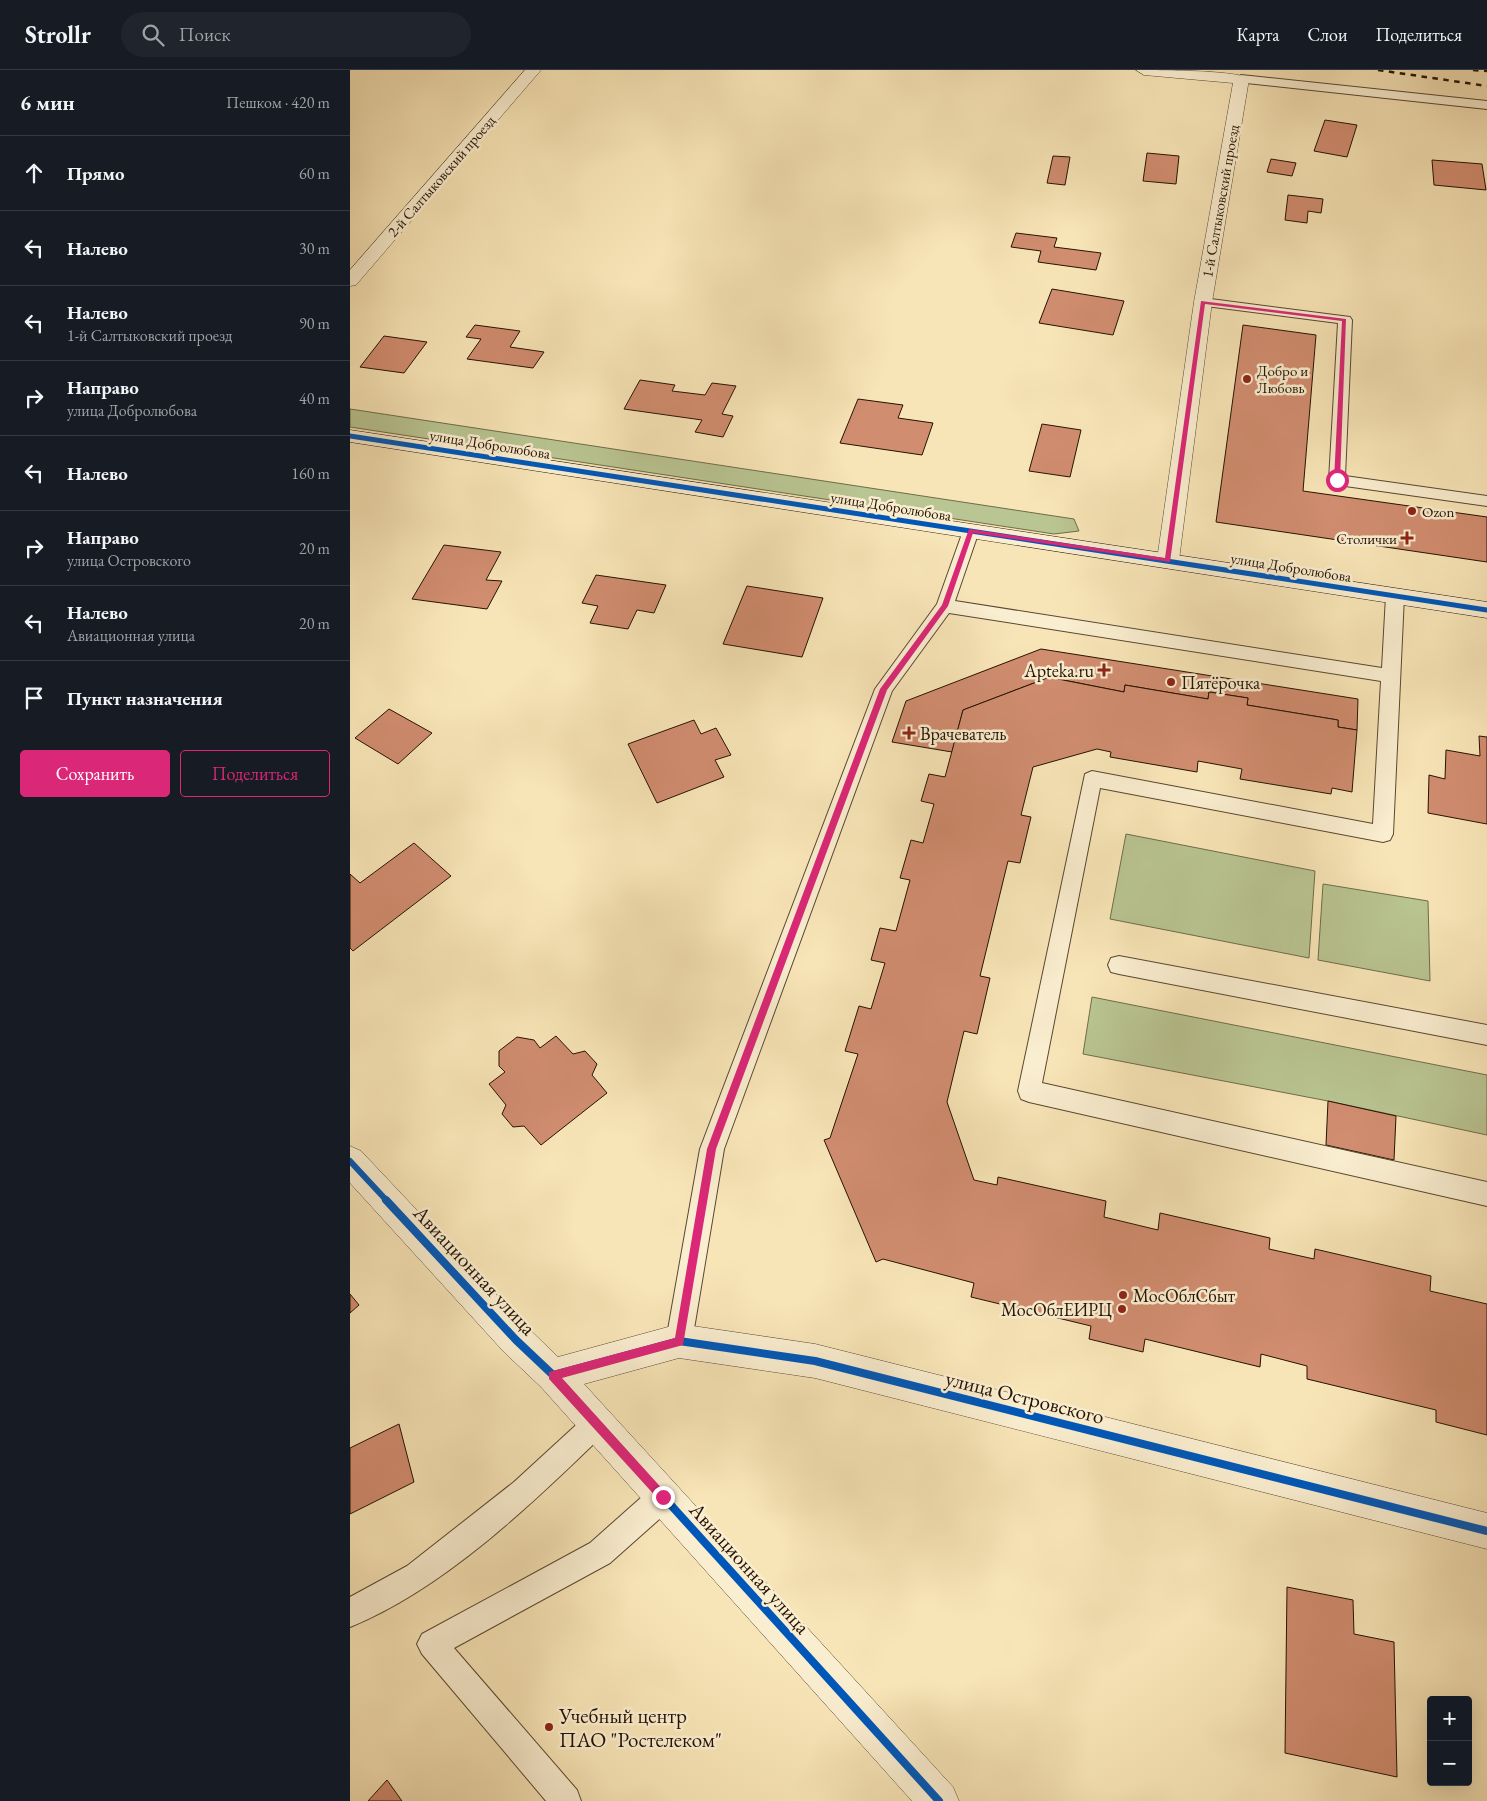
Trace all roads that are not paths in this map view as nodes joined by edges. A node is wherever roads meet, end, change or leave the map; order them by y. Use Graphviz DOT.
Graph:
graph roads {
  1 [pos="532,70"];
  2 [pos="1144,70"];
  3 [pos="1242,80"];
  4 [pos="1487,104"];
  5 [pos="350,281"];
  6 [pos="1203,302"];
  7 [pos="350,436"];
  8 [pos="1487,501"];
  9 [pos="971,531"];
  10 [pos="1168,560"];
  11 [pos="1395,596"];
  12 [pos="945,606"];
  13 [pos="1487,610"];
  14 [pos="1390,676"];
  15 [pos="1119,964"];
  16 [pos="1487,1035"];
  17 [pos="350,1161"];
  18 [pos="1487,1194"];
  19 [pos="679,1341"];
  20 [pos="553,1375"];
  21 [pos="596,1424"];
  22 [pos="663,1497"];
  23 [pos="1487,1531"];
  24 [pos="350,1613"];
  25 [pos="566,1801"];
  26 [pos="939,1801"];
  1 -- 5 [label="street, 2-й Салтыковский проезд"];
  2 -- 3 [label="street"];
  3 -- 4 [label="lane"];
  3 -- 6 [label="street, 1-й Салтыковский проезд"];
  6 -- 8 [label="lane"];
  6 -- 10 [label="street, 1-й Салтыковский проезд"];
  7 -- 9 [label="street, улица Добролюбова"];
  9 -- 10 [label="street, улица Добролюбова"];
  9 -- 12 [label="lane"];
  10 -- 11 [label="street, улица Добролюбова"];
  11 -- 13 [label="street, улица Добролюбова"];
  11 -- 14 [label="lane"];
  12 -- 14 [label="lane"];
  12 -- 19 [label="lane"];
  14 -- 18 [label="lane"];
  15 -- 16 [label="lane"];
  17 -- 20 [label="street, Авиационная улица"];
  19 -- 20 [label="street, улица Островского"];
  19 -- 23 [label="street, улица Островского"];
  20 -- 21 [label="street, Авиационная улица"];
  21 -- 22 [label="street, Авиационная улица"];
  21 -- 24 [label="lane"];
  22 -- 25 [label="lane"];
  22 -- 26 [label="street, Авиационная улица"];
}
